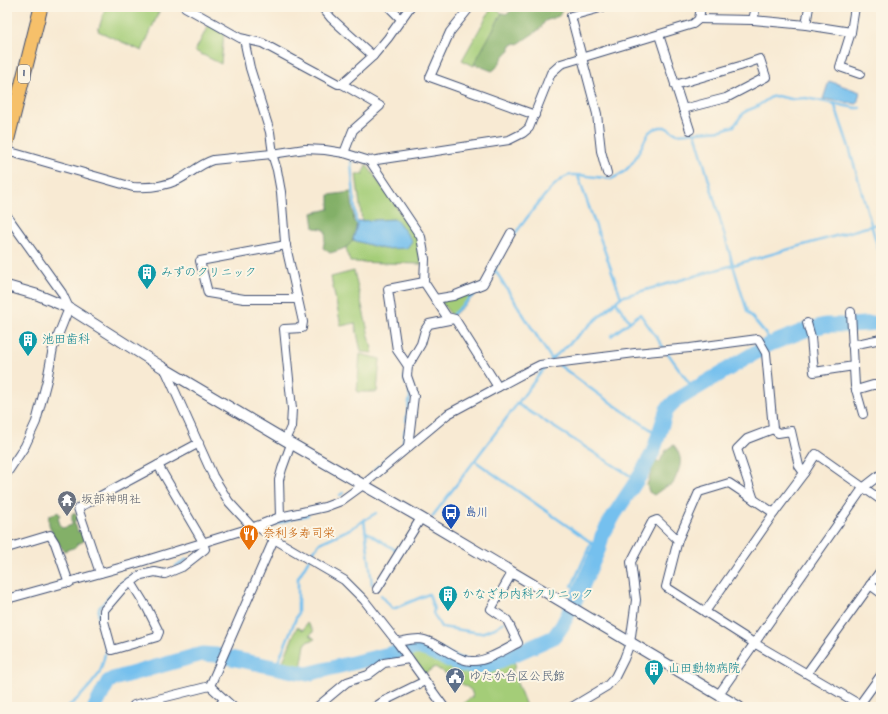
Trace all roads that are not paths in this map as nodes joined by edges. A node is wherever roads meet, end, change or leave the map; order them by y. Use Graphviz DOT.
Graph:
graph roads {
  1 [pos="42,7"];
  2 [pos="184,7"];
  3 [pos="322,7"];
  4 [pos="389,7"];
  5 [pos="410,7"];
  6 [pos="470,7"];
  7 [pos="604,7"];
  8 [pos="701,7"];
  9 [pos="756,7"];
  10 [pos="810,7"];
  11 [pos="855,7"];
  12 [pos="699,19"];
  13 [pos="402,20"];
  14 [pos="753,20"];
  15 [pos="806,25"];
  16 [pos="851,32"];
  17 [pos="659,35"];
  18 [pos="244,39"];
  19 [pos="373,56"];
  20 [pos="582,57"];
  21 [pos="860,74"];
  22 [pos="342,84"];
  23 [pos="675,85"];
  24 [pos="683,110"];
  25 [pos="535,115"];
  26 [pos="690,130"];
  27 [pos="7,142"];
  28 [pos="7,150"];
  29 [pos="344,153"];
  30 [pos="272,154"];
  31 [pos="370,161"];
  32 [pos="607,173"];
  33 [pos="7,216"];
  34 [pos="511,233"];
  35 [pos="286,245"];
  36 [pos="424,282"];
  37 [pos="7,286"];
  38 [pos="298,298"];
  39 [pos="434,299"];
  40 [pos="69,308"];
  41 [pos="851,312"];
  42 [pos="455,319"];
  43 [pos="807,323"];
  44 [pos="881,339"];
  45 [pos="852,345"];
  46 [pos="408,366"];
  47 [pos="854,366"];
  48 [pos="165,369"];
  49 [pos="881,385"];
  50 [pos="498,387"];
  51 [pos="856,390"];
  52 [pos="863,414"];
  53 [pos="773,429"];
  54 [pos="288,442"];
  55 [pos="199,443"];
  56 [pos="408,447"];
  57 [pos="158,465"];
  58 [pos="7,473"];
  59 [pos="804,473"];
  60 [pos="881,474"];
  61 [pos="363,485"];
  62 [pos="863,488"];
  63 [pos="754,500"];
  64 [pos="881,500"];
  65 [pos="774,513"];
  66 [pos="280,517"];
  67 [pos="421,518"];
  68 [pos="254,526"];
  69 [pos="274,539"];
  70 [pos="678,540"];
  71 [pos="204,542"];
  72 [pos="7,548"];
  73 [pos="137,563"];
  74 [pos="881,570"];
  75 [pos="100,573"];
  76 [pos="512,573"];
  77 [pos="141,575"];
  78 [pos="131,582"];
  79 [pos="69,583"];
  80 [pos="870,585"];
  81 [pos="377,589"];
  82 [pos="881,592"];
  83 [pos="7,599"];
  84 [pos="706,612"];
  85 [pos="398,643"];
  86 [pos="630,643"];
  87 [pos="754,643"];
  88 [pos="408,657"];
  89 [pos="807,673"];
  90 [pos="881,675"];
  91 [pos="425,681"];
  92 [pos="210,686"];
  93 [pos="224,700"];
  94 [pos="722,700"];
  95 [pos="386,704"];
  96 [pos="135,706"];
  97 [pos="862,706"];
  98 [pos="218,707"];
  99 [pos="233,707"];
  100 [pos="317,707"];
  101 [pos="375,707"];
  102 [pos="444,707"];
  103 [pos="572,707"];
  104 [pos="739,707"];
  1 -- 27 [label="highway, 1"];
  2 -- 18 [label="street"];
  3 -- 19 [label="street"];
  4 -- 13 [label="street"];
  5 -- 13 [label="street"];
  6 -- 25 [label="street"];
  7 -- 20 [label="street"];
  8 -- 12 [label="street"];
  9 -- 14 [label="street"];
  10 -- 15 [label="street"];
  11 -- 16 [label="street"];
  12 -- 14 [label="street"];
  12 -- 17 [label="street"];
  13 -- 19 [label="street"];
  14 -- 15 [label="street"];
  15 -- 16 [label="street"];
  16 -- 21 [label="street"];
  17 -- 20 [label="street"];
  17 -- 23 [label="street"];
  18 -- 22 [label="street"];
  18 -- 30 [label="street"];
  19 -- 22 [label="street"];
  20 -- 25 [label="street"];
  20 -- 32 [label="street"];
  22 -- 29 [label="street"];
  23 -- 24 [label="street"];
  23 -- 24 [label="street"];
  24 -- 26 [label="street"];
  25 -- 31 [label="street"];
  28 -- 30 [label="street"];
  29 -- 30 [label="street"];
  29 -- 31 [label="street"];
  30 -- 35 [label="street"];
  31 -- 36 [label="street"];
  33 -- 40 [label="street"];
  34 -- 39 [label="street"];
  35 -- 38 [label="street"];
  35 -- 38 [label="street"];
  36 -- 39 [label="street"];
  36 -- 46 [label="street"];
  37 -- 40 [label="street"];
  38 -- 54 [label="street"];
  39 -- 42 [label="street"];
  40 -- 48 [label="street"];
  40 -- 58 [label="street"];
  41 -- 45 [label="street"];
  42 -- 46 [label="street"];
  42 -- 50 [label="street"];
  43 -- 47 [label="street"];
  44 -- 45 [label="street"];
  45 -- 47 [label="street"];
  46 -- 56 [label="street"];
  47 -- 51 [label="street"];
  48 -- 54 [label="street"];
  48 -- 55 [label="street"];
  49 -- 51 [label="street"];
  50 -- 53 [label="street"];
  50 -- 56 [label="street"];
  51 -- 52 [label="street"];
  53 -- 59 [label="street"];
  53 -- 63 [label="street"];
  54 -- 61 [label="street"];
  54 -- 66 [label="street"];
  55 -- 57 [label="street"];
  55 -- 68 [label="street"];
  56 -- 61 [label="street"];
  57 -- 71 [label="street"];
  57 -- 75 [label="street"];
  59 -- 62 [label="street"];
  59 -- 65 [label="street"];
  60 -- 62 [label="street"];
  61 -- 66 [label="street"];
  61 -- 67 [label="street"];
  62 -- 64 [label="street"];
  62 -- 87 [label="street"];
  63 -- 65 [label="street"];
  63 -- 70 [label="street"];
  65 -- 84 [label="street"];
  66 -- 68 [label="street"];
  67 -- 76 [label="street"];
  67 -- 81 [label="street"];
  68 -- 69 [label="street"];
  68 -- 71 [label="street"];
  69 -- 85 [label="street"];
  69 -- 92 [label="street"];
  70 -- 84 [label="street"];
  70 -- 86 [label="street"];
  71 -- 73 [label="street"];
  71 -- 77 [label="street"];
  72 -- 79 [label="street"];
  73 -- 75 [label="street"];
  73 -- 77 [label="street"];
  74 -- 80 [label="street"];
  75 -- 79 [label="street"];
  76 -- 85 [label="street"];
  76 -- 86 [label="street"];
  77 -- 78 [label="street"];
  78 -- 78 [label="street"];
  79 -- 83 [label="street"];
  80 -- 82 [label="street"];
  80 -- 89 [label="street"];
  84 -- 87 [label="street"];
  85 -- 88 [label="street"];
  86 -- 94 [label="street"];
  86 -- 103 [label="street"];
  87 -- 89 [label="street"];
  87 -- 94 [label="street"];
  88 -- 91 [label="street"];
  88 -- 100 [label="street"];
  89 -- 97 [label="street"];
  90 -- 97 [label="street"];
  91 -- 95 [label="street"];
  91 -- 102 [label="street"];
  92 -- 93 [label="street"];
  92 -- 96 [label="street"];
  93 -- 98 [label="street"];
  93 -- 99 [label="street"];
  94 -- 104 [label="street"];
  95 -- 101 [label="street"];
}
